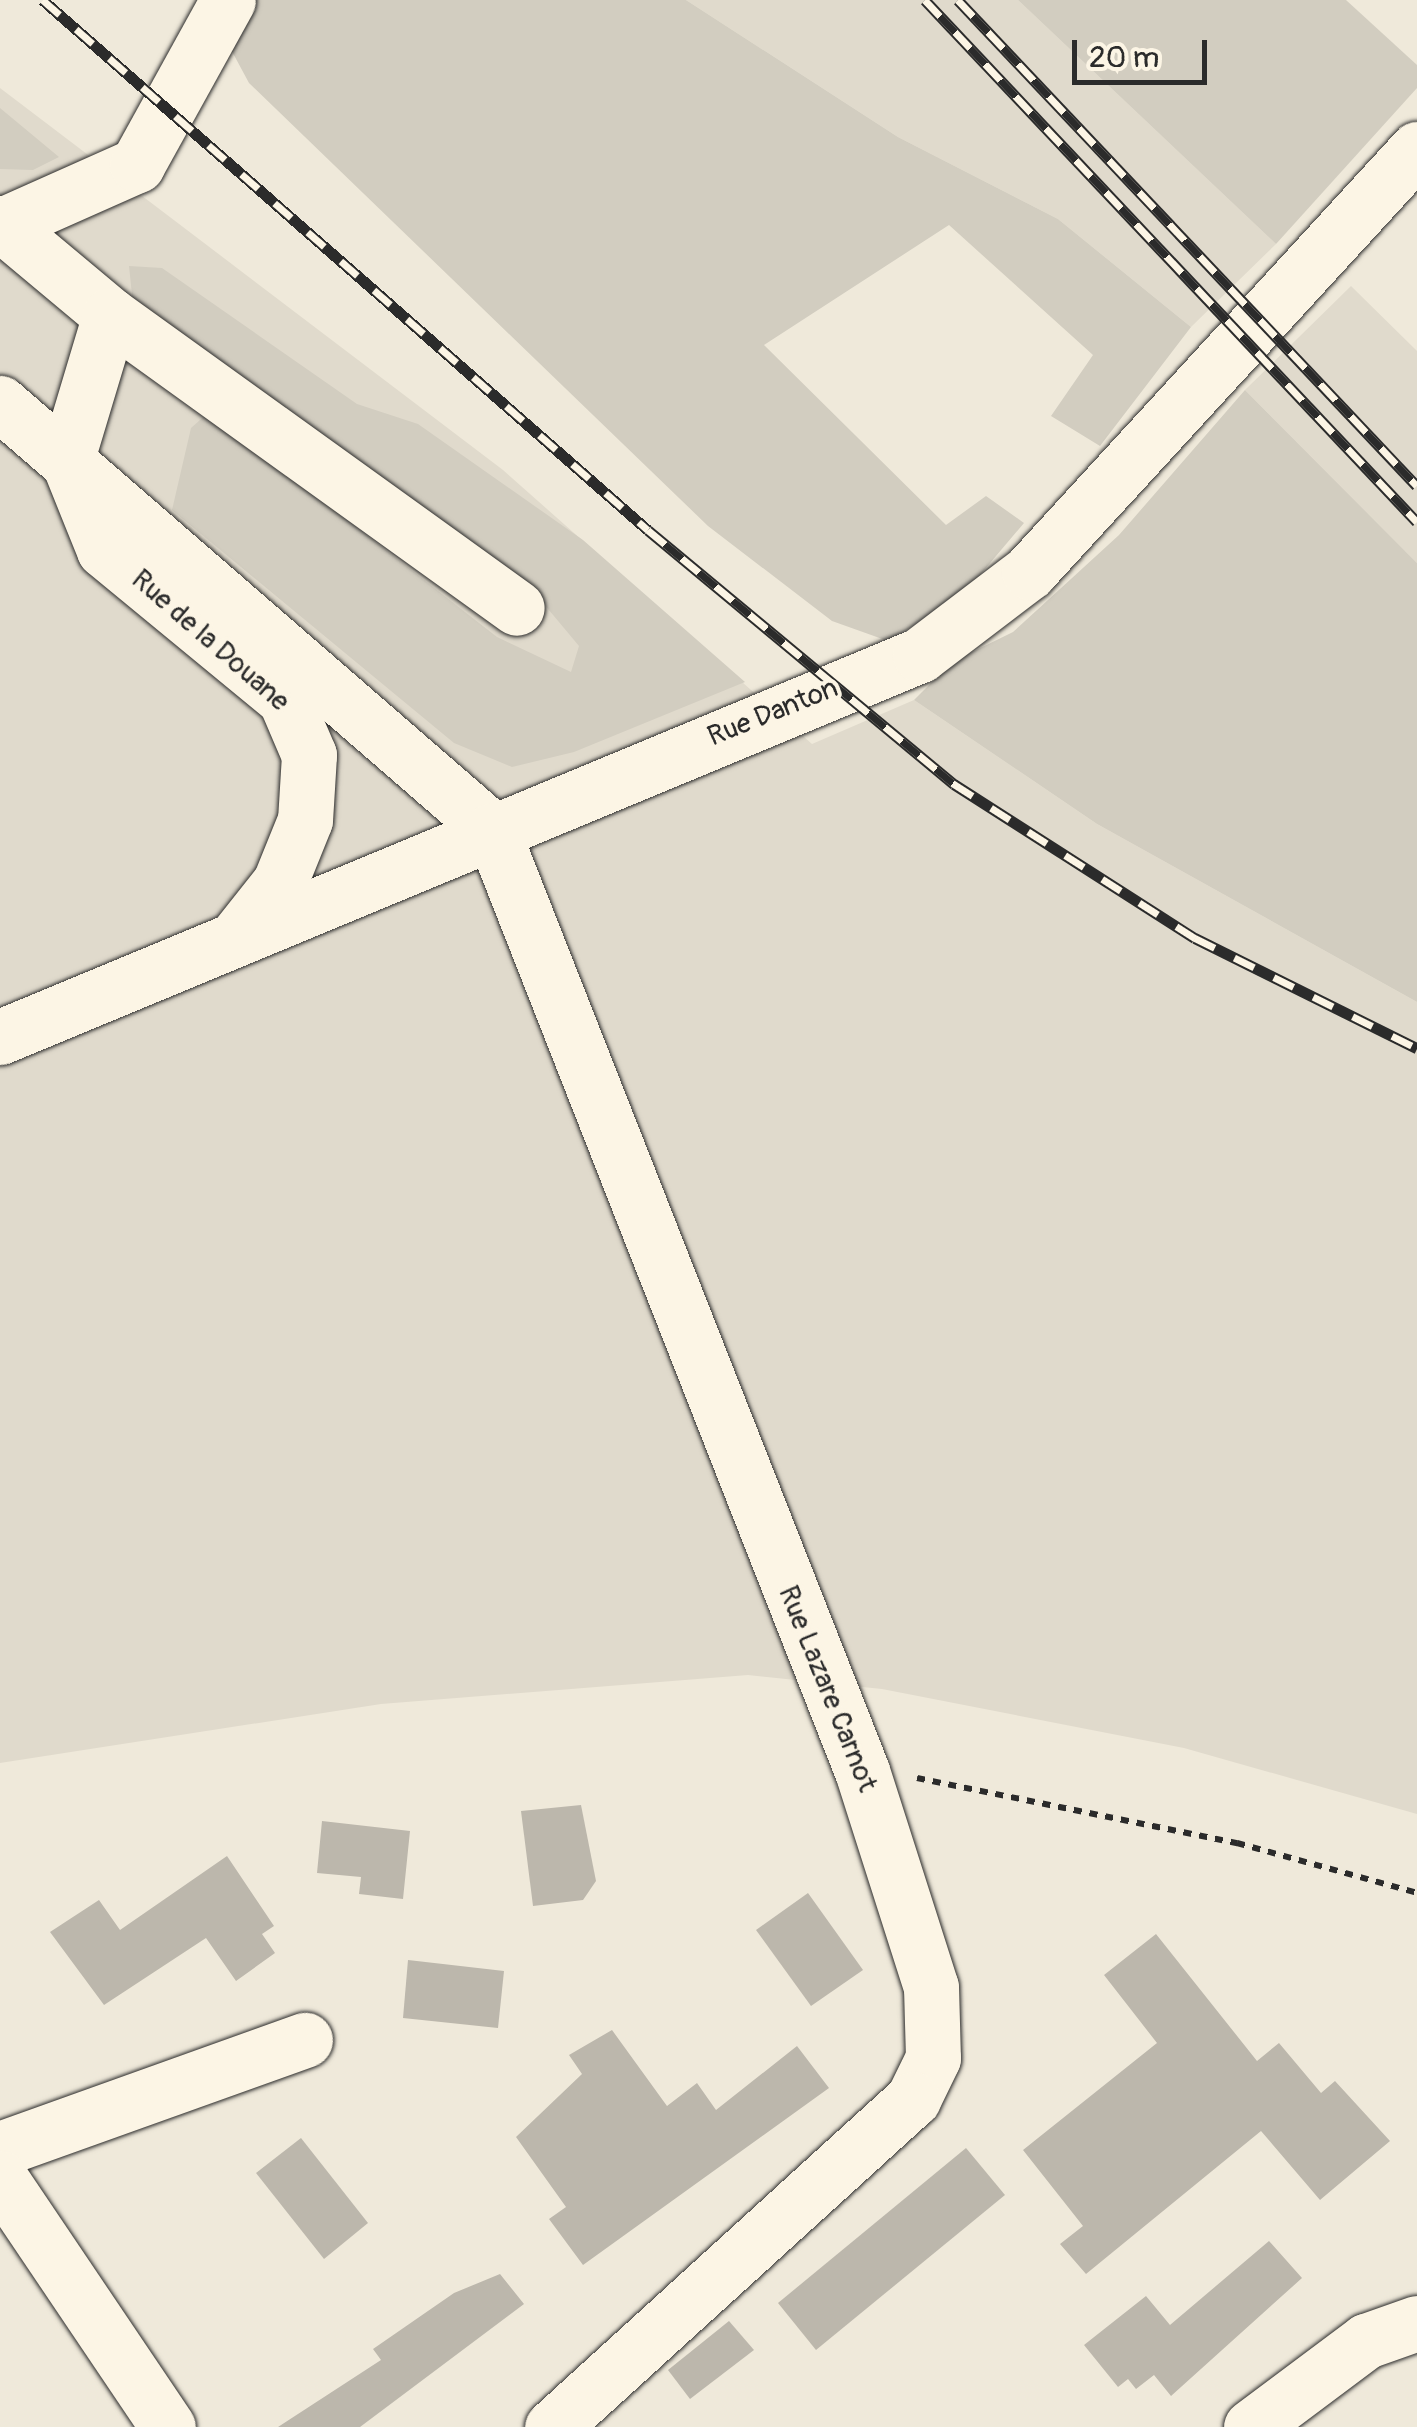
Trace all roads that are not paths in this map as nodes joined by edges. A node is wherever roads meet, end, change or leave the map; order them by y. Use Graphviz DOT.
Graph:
graph roads {
  1 [pos="228,0"];
  2 [pos="1406,160"];
  3 [pos="1,224"];
  4 [pos="110,315"];
  5 [pos="0,402"];
  6 [pos="67,458"];
  7 [pos="517,608"];
  8 [pos="492,830"];
  9 [pos="236,938"];
  10 [pos="0,1037"];
  11 [pos="305,2040"];
  12 [pos="0,2149"];
  13 [pos="0,2178"];
  14 [pos="1417,2322"];
  15 [pos="168,2427"];
  16 [pos="552,2427"];
  17 [pos="1251,2427"];
  1 -- 3 [label="street"];
  2 -- 8 [label="street, Rue Danton"];
  3 -- 4 [label="street"];
  4 -- 6 [label="street"];
  4 -- 7 [label="street"];
  5 -- 6 [label="street, Rue de la Douane"];
  6 -- 8 [label="street, Rue de la Douane"];
  6 -- 9 [label="street, Rue de la Douane"];
  8 -- 9 [label="street, Rue Danton"];
  8 -- 16 [label="street, Rue Lazare Carnot"];
  9 -- 10 [label="street, Rue Danton"];
  11 -- 12 [label="street"];
  13 -- 15 [label="street"];
  14 -- 17 [label="street"];
}
